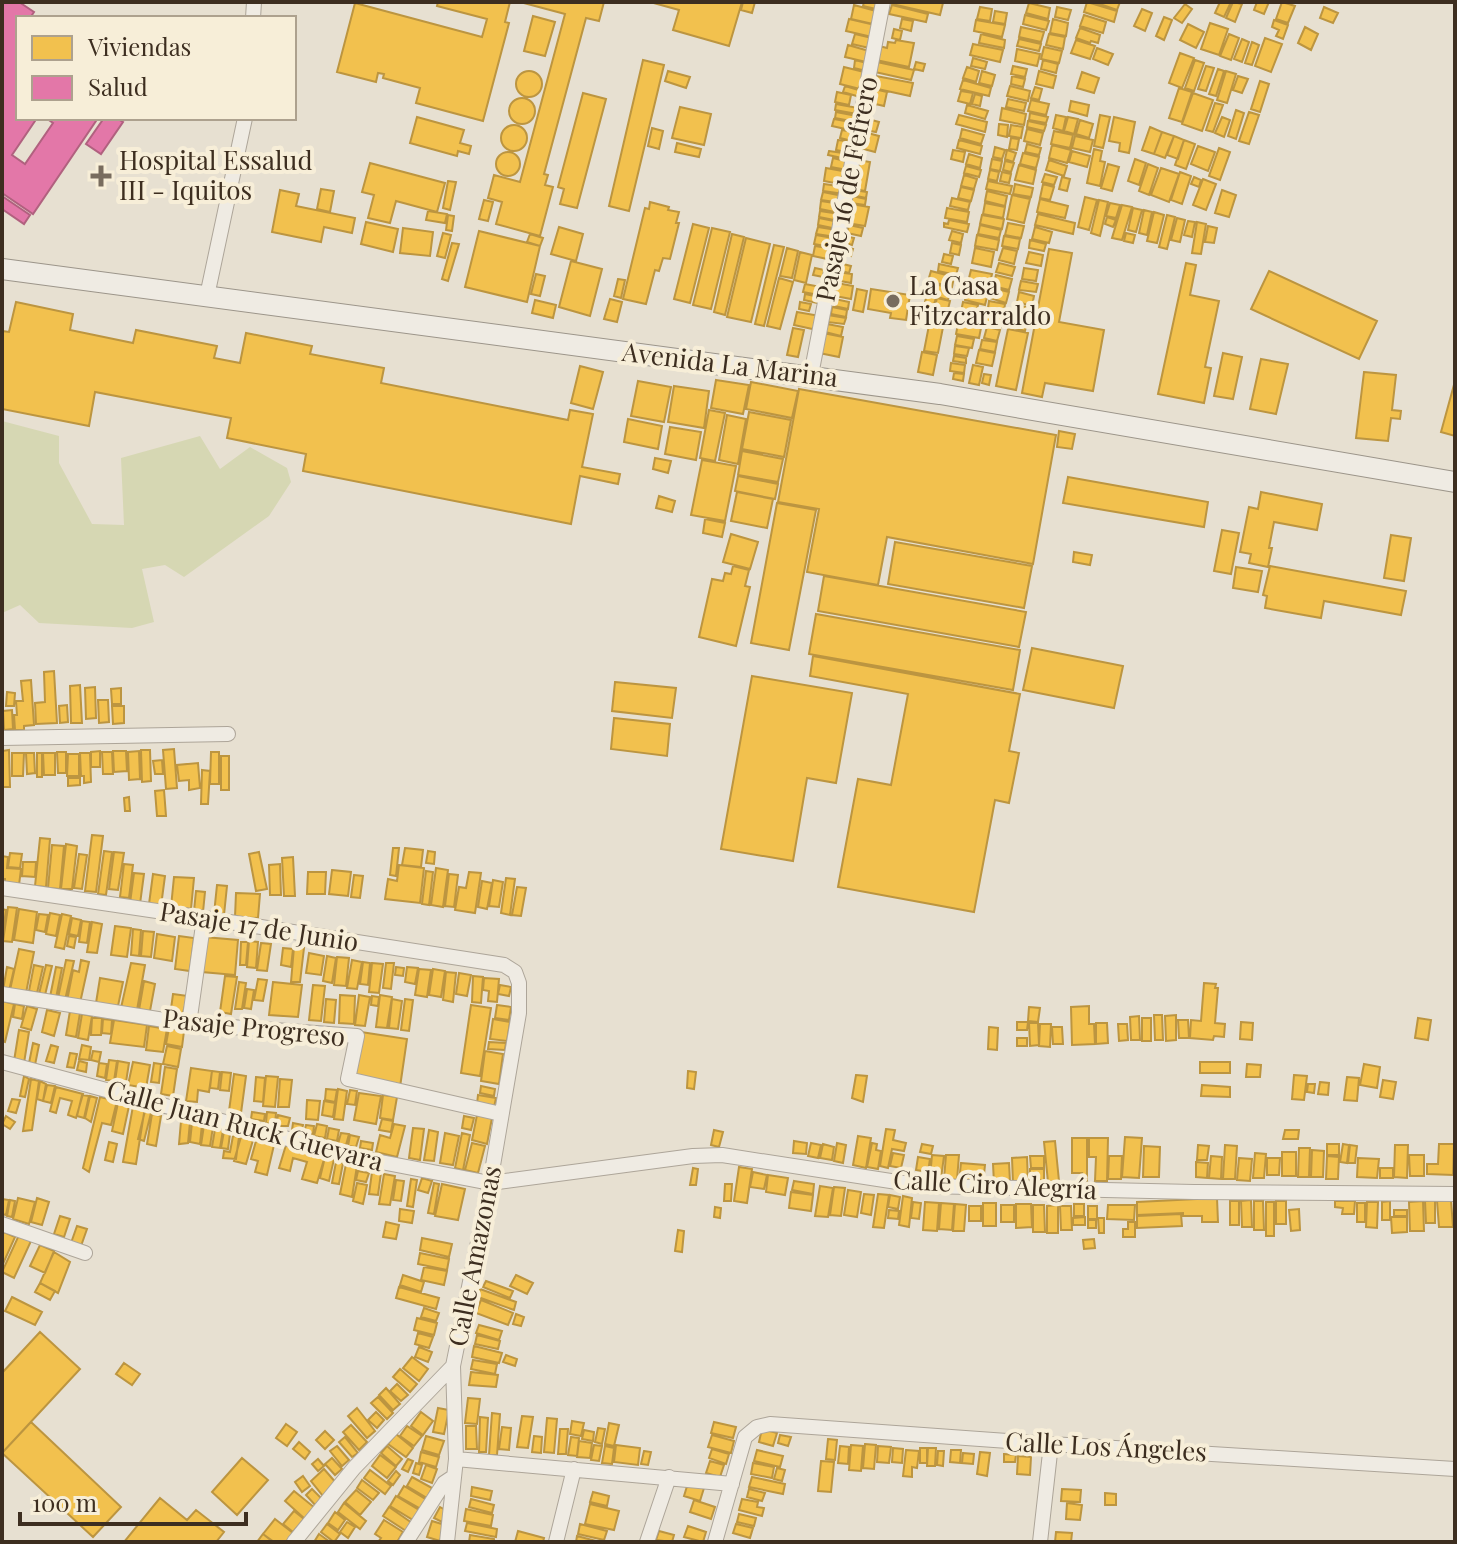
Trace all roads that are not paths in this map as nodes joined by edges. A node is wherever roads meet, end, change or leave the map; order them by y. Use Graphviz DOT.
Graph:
graph roads {
  1 [pos="883,2"];
  2 [pos="245,120"];
  3 [pos="2,269"];
  4 [pos="207,296"];
  5 [pos="811,375"];
  6 [pos="1455,482"];
  7 [pos="228,734"];
  8 [pos="2,738"];
  9 [pos="2,888"];
  10 [pos="204,918"];
  11 [pos="515,972"];
  12 [pos="2,994"];
  13 [pos="189,1024"];
  14 [pos="2,1062"];
  15 [pos="501,1114"];
  16 [pos="490,1183"];
  17 [pos="1455,1194"];
  18 [pos="2,1224"];
  19 [pos="85,1253"];
  20 [pos="453,1366"];
  21 [pos="1051,1444"];
  22 [pos="456,1459"];
  23 [pos="574,1469"];
  24 [pos="1455,1469"];
  25 [pos="453,1477"];
  26 [pos="669,1477"];
  27 [pos="732,1484"];
  28 [pos="294,1542"];
  29 [pos="406,1542"];
  30 [pos="447,1542"];
  31 [pos="556,1542"];
  32 [pos="647,1542"];
  33 [pos="715,1542"];
  34 [pos="1040,1542"];
  1 -- 5 [label="street, Pasaje 16 de Fefrero"];
  2 -- 4 [label="street"];
  3 -- 4 [label="main road, Avenida La Marina"];
  4 -- 5 [label="main road, Avenida La Marina"];
  5 -- 6 [label="main road, Avenida La Marina"];
  7 -- 8 [label="street"];
  9 -- 10 [label="street, Pasaje 17 de Junio"];
  10 -- 11 [label="street, Pasaje 17 de Junio"];
  10 -- 13 [label="street"];
  11 -- 15 [label="street, Calle Amazonas"];
  12 -- 13 [label="street, Pasaje Progreso"];
  13 -- 15 [label="street, Pasaje Progreso"];
  14 -- 16 [label="street, Calle Juan Ruck Guevara"];
  15 -- 16 [label="street, Calle Amazonas"];
  16 -- 17 [label="street, Calle Ciro Alegría"];
  16 -- 20 [label="street, Calle Amazonas"];
  18 -- 19 [label="street"];
  20 -- 22 [label="street, Calle Amazonas"];
  20 -- 28 [label="street"];
  21 -- 24 [label="street, Calle Los Ángeles"];
  21 -- 27 [label="street, Calle Los Ángeles"];
  21 -- 34 [label="street"];
  22 -- 23 [label="street"];
  22 -- 25 [label="street, Calle Amazonas"];
  23 -- 26 [label="street"];
  23 -- 31 [label="street"];
  25 -- 29 [label="street"];
  25 -- 30 [label="street, Calle Amazonas"];
  26 -- 27 [label="street"];
  26 -- 32 [label="street"];
  27 -- 33 [label="street"];
}
